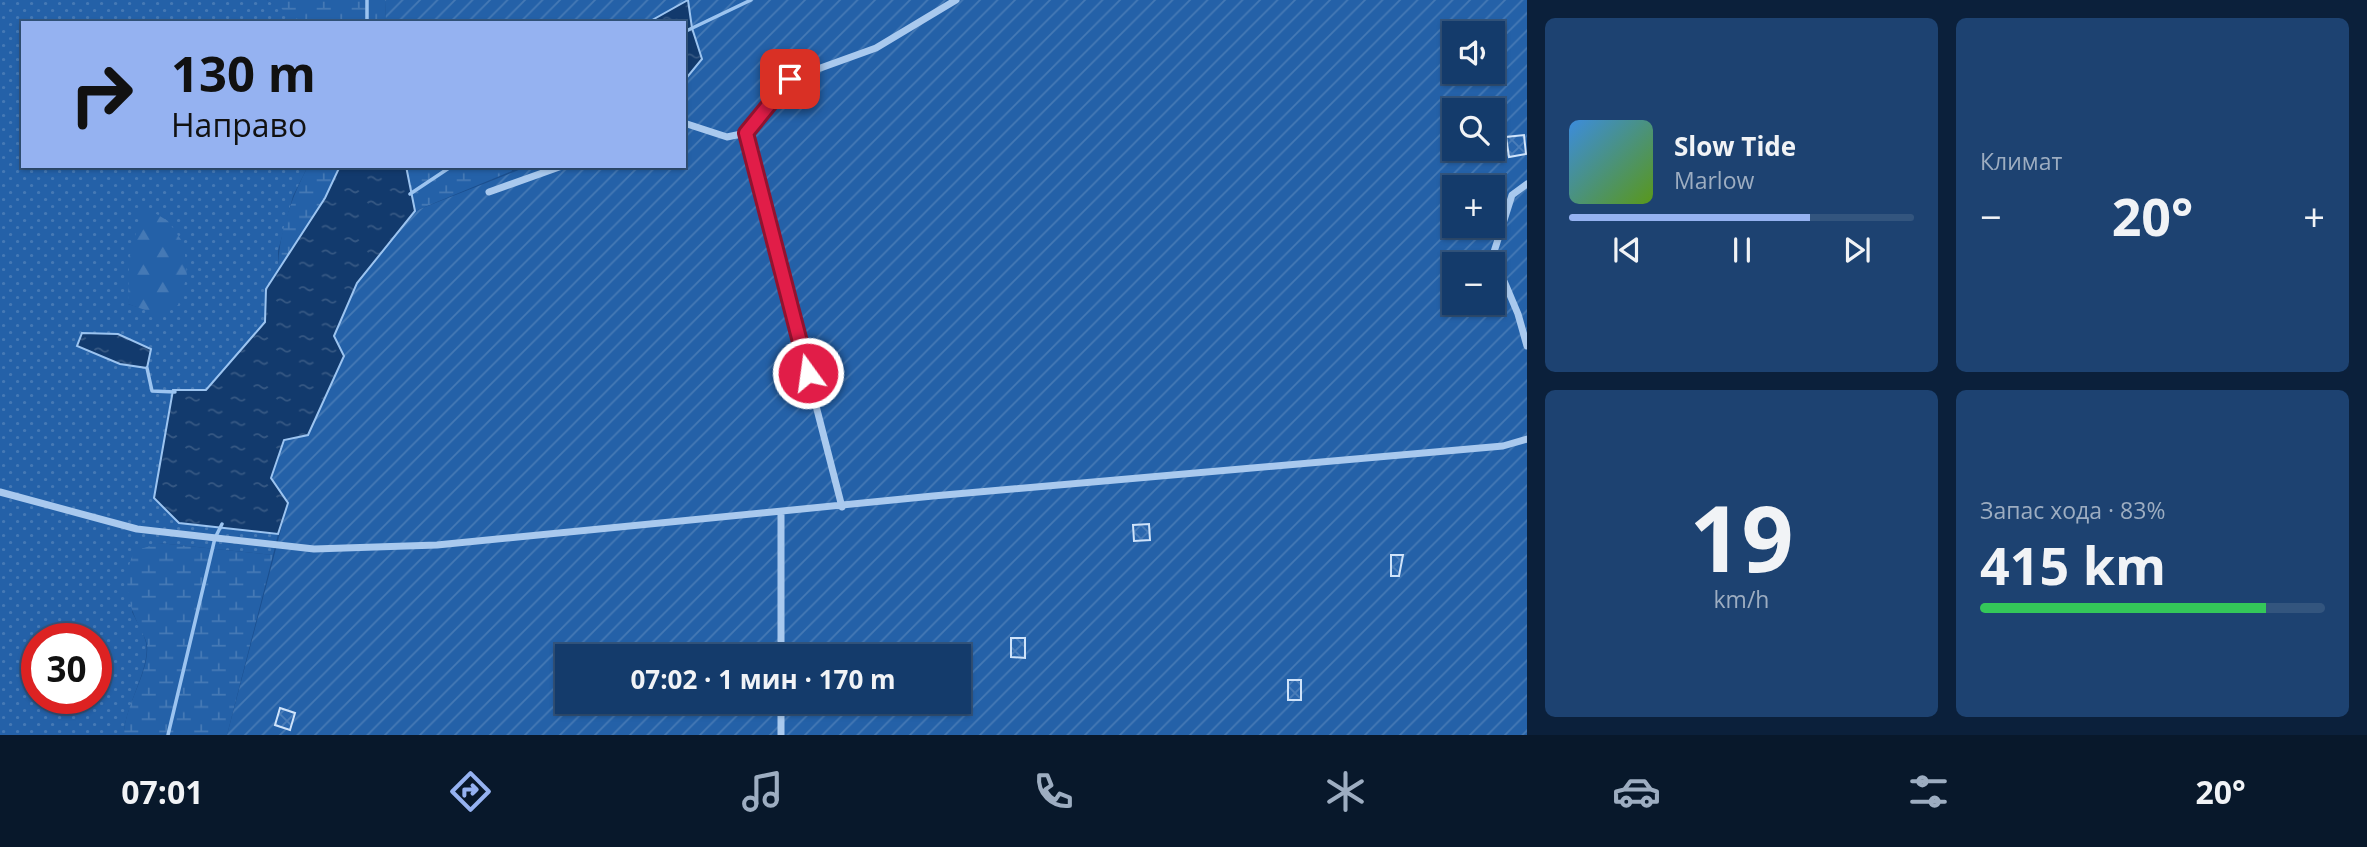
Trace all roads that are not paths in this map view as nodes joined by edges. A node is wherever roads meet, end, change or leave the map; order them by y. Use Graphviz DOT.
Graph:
graph roads {
  1 [pos="956,0"];
  2 [pos="686,124"];
  3 [pos="746,133"];
  4 [pos="556,168"];
  5 [pos="1527,184"];
  6 [pos="489,192"];
  7 [pos="1527,346"];
  8 [pos="1527,439"];
  9 [pos="0,492"];
  10 [pos="842,507"];
  11 [pos="781,513"];
  12 [pos="781,644"];
  13 [pos="781,714"];
  14 [pos="781,735"];
  1 -- 3 [label="street"];
  2 -- 3 [label="street"];
  3 -- 10 [label="street"];
  4 -- 6 [label="street"];
  5 -- 7 [label="street"];
  8 -- 10 [label="street"];
  9 -- 11 [label="street"];
  10 -- 11 [label="street"];
  11 -- 12 [label="street"];
  13 -- 14 [label="street"];
}
